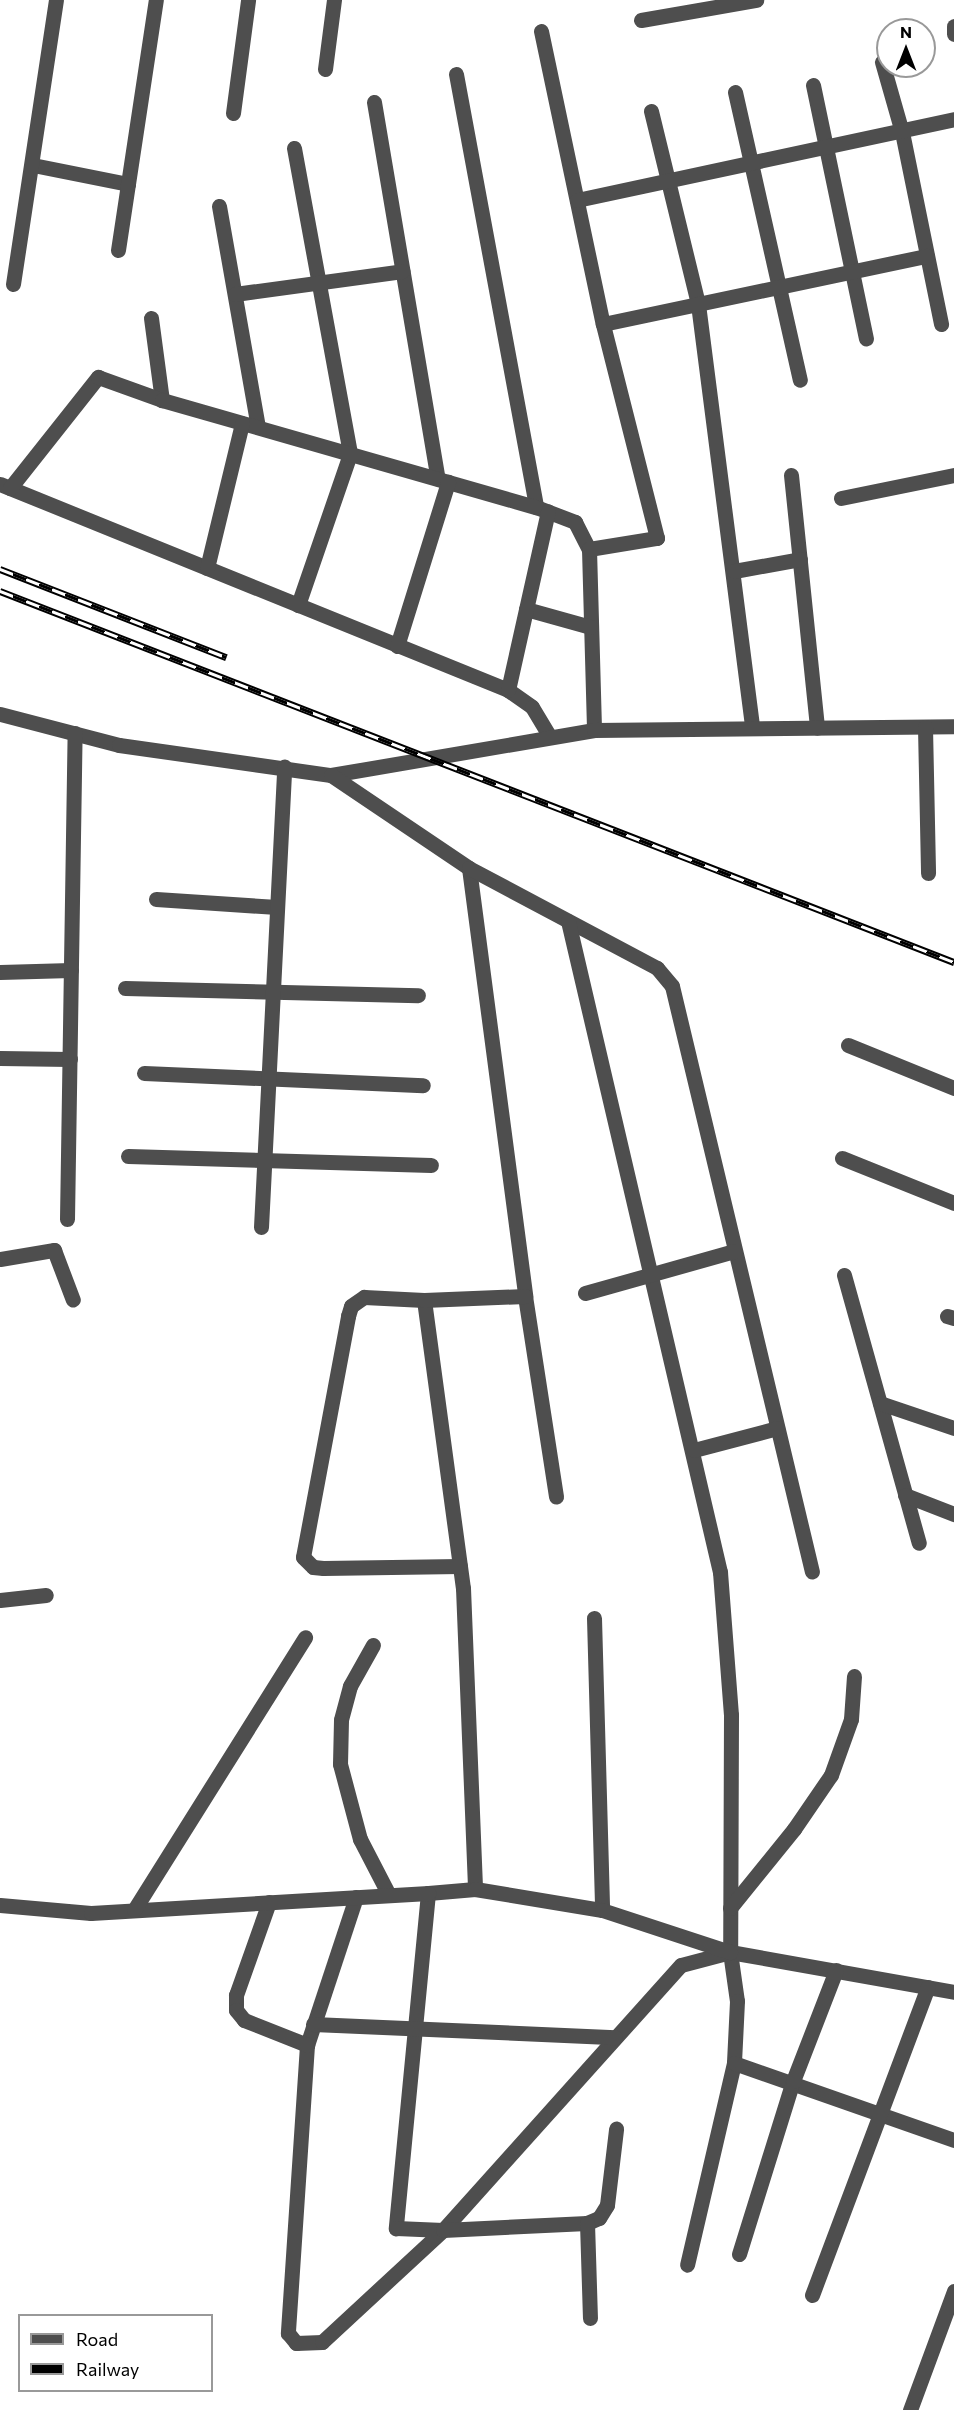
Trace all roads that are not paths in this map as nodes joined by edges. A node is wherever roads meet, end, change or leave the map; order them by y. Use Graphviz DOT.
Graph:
graph roads {
  1 [pos="56,0"];
  2 [pos="156,0"];
  3 [pos="248,0"];
  4 [pos="334,0"];
  5 [pos="756,0"];
  6 [pos="641,20"];
  7 [pos="954,27"];
  8 [pos="541,31"];
  9 [pos="954,34"];
  10 [pos="325,69"];
  11 [pos="456,74"];
  12 [pos="887,78"];
  13 [pos="813,85"];
  14 [pos="735,92"];
  15 [pos="374,102"];
  16 [pos="651,111"];
  17 [pos="233,113"];
  18 [pos="954,119"];
  19 [pos="902,132"];
  20 [pos="294,148"];
  21 [pos="825,150"];
  22 [pos="33,165"];
  23 [pos="750,165"];
  24 [pos="669,181"];
  25 [pos="128,184"];
  26 [pos="577,200"];
  27 [pos="219,206"];
  28 [pos="118,250"];
  29 [pos="927,256"];
  30 [pos="852,270"];
  31 [pos="402,271"];
  32 [pos="318,280"];
  33 [pos="13,284"];
  34 [pos="777,286"];
  35 [pos="235,294"];
  36 [pos="698,304"];
  37 [pos="151,318"];
  38 [pos="603,324"];
  39 [pos="941,324"];
  40 [pos="866,339"];
  41 [pos="800,380"];
  42 [pos="162,400"];
  43 [pos="242,423"];
  44 [pos="258,427"];
  45 [pos="350,454"];
  46 [pos="791,475"];
  47 [pos="954,475"];
  48 [pos="443,480"];
  49 [pos="5,486"];
  50 [pos="841,498"];
  51 [pos="542,509"];
  52 [pos="589,549"];
  53 [pos="800,559"];
  54 [pos="207,568"];
  55 [pos="734,571"];
  56 [pos="298,605"];
  57 [pos="526,609"];
  58 [pos="591,627"];
  59 [pos="397,646"];
  60 [pos="508,690"];
  61 [pos="0,714"];
  62 [pos="954,726"];
  63 [pos="925,727"];
  64 [pos="752,728"];
  65 [pos="817,728"];
  66 [pos="594,730"];
  67 [pos="75,733"];
  68 [pos="550,737"];
  69 [pos="284,767"];
  70 [pos="330,775"];
  71 [pos="469,868"];
  72 [pos="928,873"];
  73 [pos="156,899"];
  74 [pos="277,907"];
  75 [pos="568,921"];
  76 [pos="71,970"];
  77 [pos="0,972"];
  78 [pos="125,988"];
  79 [pos="273,993"];
  80 [pos="418,995"];
  81 [pos="848,1045"];
  82 [pos="0,1058"];
  83 [pos="70,1059"];
  84 [pos="144,1073"];
  85 [pos="269,1076"];
  86 [pos="423,1085"];
  87 [pos="954,1088"];
  88 [pos="128,1156"];
  89 [pos="264,1158"];
  90 [pos="842,1158"];
  91 [pos="431,1165"];
  92 [pos="954,1203"];
  93 [pos="68,1218"];
  94 [pos="261,1227"];
  95 [pos="734,1251"];
  96 [pos="0,1259"];
  97 [pos="652,1275"];
  98 [pos="844,1275"];
  99 [pos="585,1293"];
  100 [pos="525,1296"];
  101 [pos="73,1300"];
  102 [pos="424,1300"];
  103 [pos="880,1403"];
  104 [pos="777,1428"];
  105 [pos="954,1428"];
  106 [pos="694,1450"];
  107 [pos="905,1495"];
  108 [pos="556,1497"];
  109 [pos="954,1514"];
  110 [pos="919,1543"];
  111 [pos="460,1566"];
  112 [pos="812,1572"];
  113 [pos="46,1595"];
  114 [pos="0,1600"];
  115 [pos="594,1618"];
  116 [pos="305,1637"];
  117 [pos="373,1645"];
  118 [pos="854,1676"];
  119 [pos="474,1889"];
  120 [pos="428,1893"];
  121 [pos="389,1895"];
  122 [pos="356,1896"];
  123 [pos="269,1902"];
  124 [pos="0,1905"];
  125 [pos="730,1908"];
  126 [pos="134,1910"];
  127 [pos="602,1910"];
  128 [pos="730,1952"];
  129 [pos="836,1970"];
  130 [pos="928,1987"];
  131 [pos="954,1992"];
  132 [pos="313,2024"];
  133 [pos="415,2028"];
  134 [pos="615,2037"];
  135 [pos="307,2045"];
  136 [pos="734,2063"];
  137 [pos="794,2081"];
  138 [pos="879,2113"];
  139 [pos="616,2129"];
  140 [pos="954,2140"];
  141 [pos="587,2223"];
  142 [pos="443,2230"];
  143 [pos="739,2254"];
  144 [pos="687,2265"];
  145 [pos="954,2290"];
  146 [pos="812,2295"];
  147 [pos="590,2318"];
  148 [pos="910,2410"];
  1 -- 22 [label="street"];
  2 -- 25 [label="street"];
  3 -- 17 [label="street"];
  4 -- 10 [label="street"];
  5 -- 6 [label="street"];
  7 -- 9 [label="street"];
  8 -- 26 [label="street"];
  11 -- 51 [label="street"];
  12 -- 19 [label="street"];
  13 -- 21 [label="street"];
  14 -- 23 [label="street"];
  15 -- 31 [label="street"];
  16 -- 24 [label="street"];
  18 -- 19 [label="street"];
  19 -- 21 [label="street"];
  19 -- 29 [label="street"];
  20 -- 32 [label="street"];
  21 -- 23 [label="street"];
  21 -- 30 [label="street"];
  22 -- 25 [label="street"];
  22 -- 33 [label="street"];
  23 -- 24 [label="street"];
  23 -- 34 [label="street"];
  24 -- 26 [label="street"];
  24 -- 36 [label="street"];
  25 -- 28 [label="street"];
  26 -- 38 [label="street"];
  27 -- 35 [label="street"];
  29 -- 30 [label="street"];
  29 -- 39 [label="street"];
  30 -- 34 [label="street"];
  30 -- 40 [label="street"];
  31 -- 32 [label="street"];
  31 -- 48 [label="street"];
  32 -- 35 [label="street"];
  32 -- 45 [label="street"];
  34 -- 36 [label="street"];
  34 -- 41 [label="street"];
  35 -- 44 [label="street"];
  36 -- 38 [label="street"];
  36 -- 55 [label="street"];
  37 -- 42 [label="street"];
  38 -- 52 [label="street"];
  42 -- 43 [label="street"];
  42 -- 49 [label="street"];
  43 -- 44 [label="street"];
  43 -- 54 [label="street"];
  44 -- 45 [label="street"];
  45 -- 48 [label="street"];
  45 -- 56 [label="street"];
  46 -- 53 [label="street"];
  47 -- 50 [label="street"];
  48 -- 51 [label="street"];
  48 -- 59 [label="street"];
  49 -- 54 [label="street"];
  51 -- 52 [label="street"];
  51 -- 57 [label="street"];
  52 -- 58 [label="street"];
  53 -- 55 [label="street"];
  53 -- 65 [label="street"];
  54 -- 56 [label="street"];
  55 -- 64 [label="street"];
  56 -- 59 [label="street"];
  57 -- 58 [label="street"];
  57 -- 60 [label="street"];
  58 -- 66 [label="street"];
  59 -- 60 [label="street"];
  60 -- 68 [label="street"];
  61 -- 67 [label="street"];
  62 -- 63 [label="street"];
  63 -- 65 [label="street"];
  63 -- 72 [label="street"];
  64 -- 65 [label="street"];
  64 -- 66 [label="street"];
  66 -- 68 [label="street"];
  67 -- 69 [label="street"];
  67 -- 76 [label="street"];
  68 -- 70 [label="street"];
  69 -- 70 [label="street"];
  69 -- 74 [label="street"];
  70 -- 71 [label="street"];
  71 -- 75 [label="street"];
  71 -- 100 [label="street"];
  73 -- 74 [label="street"];
  74 -- 79 [label="street"];
  75 -- 95 [label="street"];
  75 -- 97 [label="street"];
  76 -- 77 [label="street"];
  76 -- 83 [label="street"];
  78 -- 79 [label="street"];
  79 -- 80 [label="street"];
  79 -- 85 [label="street"];
  81 -- 87 [label="street"];
  82 -- 83 [label="street"];
  83 -- 93 [label="street"];
  84 -- 85 [label="street"];
  85 -- 86 [label="street"];
  85 -- 89 [label="street"];
  88 -- 89 [label="street"];
  89 -- 91 [label="street"];
  89 -- 94 [label="street"];
  90 -- 92 [label="street"];
  95 -- 97 [label="street"];
  95 -- 104 [label="street"];
  96 -- 101 [label="street"];
  97 -- 99 [label="street"];
  97 -- 106 [label="street"];
  98 -- 103 [label="street"];
  100 -- 102 [label="street"];
  100 -- 108 [label="street"];
  102 -- 111 [label="street"];
  102 -- 111 [label="street"];
  103 -- 105 [label="street"];
  103 -- 107 [label="street"];
  104 -- 106 [label="street"];
  104 -- 112 [label="street"];
  106 -- 125 [label="street"];
  107 -- 109 [label="street"];
  107 -- 110 [label="street"];
  111 -- 119 [label="street"];
  113 -- 114 [label="street"];
  115 -- 127 [label="street"];
  116 -- 126 [label="street"];
  117 -- 121 [label="street"];
  118 -- 125 [label="street"];
  119 -- 120 [label="street"];
  119 -- 127 [label="street"];
  120 -- 121 [label="street"];
  120 -- 133 [label="street"];
  121 -- 122 [label="street"];
  122 -- 123 [label="street"];
  122 -- 132 [label="street"];
  123 -- 126 [label="street"];
  123 -- 135 [label="street"];
  124 -- 126 [label="street"];
  125 -- 128 [label="street"];
  127 -- 128 [label="street"];
  128 -- 129 [label="street"];
  128 -- 134 [label="street"];
  128 -- 136 [label="street"];
  129 -- 130 [label="street"];
  129 -- 137 [label="street"];
  130 -- 131 [label="street"];
  130 -- 138 [label="street"];
  132 -- 133 [label="street"];
  132 -- 135 [label="street"];
  133 -- 134 [label="street"];
  133 -- 142 [label="street"];
  134 -- 142 [label="street"];
  135 -- 142 [label="street"];
  136 -- 137 [label="street"];
  136 -- 144 [label="street"];
  137 -- 138 [label="street"];
  137 -- 143 [label="street"];
  138 -- 140 [label="street"];
  138 -- 146 [label="street"];
  139 -- 141 [label="street"];
  141 -- 142 [label="street"];
  141 -- 147 [label="street"];
  145 -- 148 [label="street"];
}
